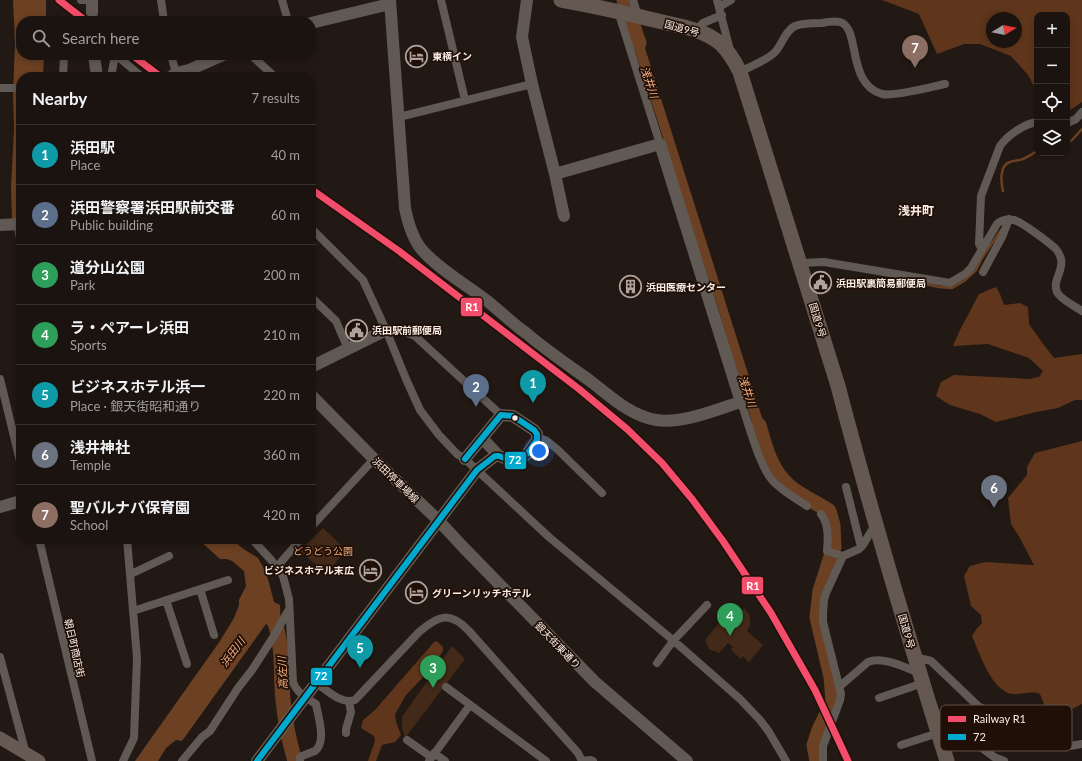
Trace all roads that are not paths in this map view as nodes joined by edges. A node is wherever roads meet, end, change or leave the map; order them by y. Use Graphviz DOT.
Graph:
graph roads {
  1 [pos="81,0"];
  2 [pos="85,0"];
  3 [pos="92,0"];
  4 [pos="161,0"];
  5 [pos="282,0"];
  6 [pos="441,0"];
  7 [pos="527,0"];
  8 [pos="561,0"];
  9 [pos="633,0"];
  10 [pos="731,0"];
  11 [pos="390,2"];
  12 [pos="718,3"];
  13 [pos="92,13"];
  14 [pos="629,14"];
  15 [pos="722,15"];
  16 [pos="163,16"];
  17 [pos="287,16"];
  18 [pos="316,22"];
  19 [pos="696,31"];
  20 [pos="731,57"];
  21 [pos="64,60"];
  22 [pos="95,60"];
  23 [pos="114,60"];
  24 [pos="121,60"];
  25 [pos="172,60"];
  26 [pos="212,60"];
  27 [pos="256,60"];
  28 [pos="63,72"];
  29 [pos="96,72"];
  30 [pos="112,72"];
  31 [pos="136,72"];
  32 [pos="174,72"];
  33 [pos="183,72"];
  34 [pos="270,72"];
  35 [pos="740,72"];
  36 [pos="532,84"];
  37 [pos="945,84"];
  38 [pos="4,88"];
  39 [pos="16,88"];
  40 [pos="465,100"];
  41 [pos="1082,112"];
  42 [pos="399,117"];
  43 [pos="1070,122"];
  44 [pos="1034,123"];
  45 [pos="660,144"];
  46 [pos="555,174"];
  47 [pos="564,216"];
  48 [pos="1009,220"];
  49 [pos="16,224"];
  50 [pos="1,225"];
  51 [pos="316,233"];
  52 [pos="982,249"];
  53 [pos="800,264"];
  54 [pos="983,272"];
  55 [pos="316,302"];
  56 [pos="1082,311"];
  57 [pos="386,330"];
  58 [pos="348,349"];
  59 [pos="316,365"];
  60 [pos="0,379"];
  61 [pos="316,400"];
  62 [pos="741,402"];
  63 [pos="500,415"];
  64 [pos="482,438"];
  65 [pos="537,438"];
  66 [pos="16,445"];
  67 [pos="499,456"];
  68 [pos="374,459"];
  69 [pos="465,459"];
  70 [pos="477,470"];
  71 [pos="846,487"];
  72 [pos="602,493"];
  73 [pos="16,502"];
  74 [pos="808,506"];
  75 [pos="0,507"];
  76 [pos="821,514"];
  77 [pos="316,519"];
  78 [pos="438,520"];
  79 [pos="876,522"];
  80 [pos="40,544"];
  81 [pos="128,544"];
  82 [pos="256,544"];
  83 [pos="297,544"];
  84 [pos="861,547"];
  85 [pos="836,554"];
  86 [pos="169,556"];
  87 [pos="279,570"];
  88 [pos="131,574"];
  89 [pos="228,580"];
  90 [pos="200,589"];
  91 [pos="166,600"];
  92 [pos="707,605"];
  93 [pos="289,610"];
  94 [pos="133,611"];
  95 [pos="214,635"];
  96 [pos="673,641"];
  97 [pos="915,656"];
  98 [pos="0,657"];
  99 [pos="657,663"];
  100 [pos="187,664"];
  101 [pos="921,678"];
  102 [pos="316,683"];
  103 [pos="446,687"];
  104 [pos="839,687"];
  105 [pos="305,698"];
  106 [pos="879,698"];
  107 [pos="349,702"];
  108 [pos="470,705"];
  109 [pos="977,705"];
  110 [pos="932,715"];
  111 [pos="940,716"];
  112 [pos="346,733"];
  113 [pos="938,733"];
  114 [pos="0,738"];
  115 [pos="940,739"];
  116 [pos="407,740"];
  117 [pos="901,744"];
  118 [pos="1082,744"];
  119 [pos="1072,746"];
  120 [pos="944,751"];
  121 [pos="986,751"];
  122 [pos="26,754"];
  123 [pos="431,757"];
  124 [pos="39,761"];
  125 [pos="92,761"];
  126 [pos="123,761"];
  127 [pos="182,761"];
  128 [pos="257,761"];
  129 [pos="300,761"];
  130 [pos="445,761"];
  131 [pos="546,761"];
  132 [pos="582,761"];
  133 [pos="593,761"];
  134 [pos="687,761"];
  135 [pos="786,761"];
  136 [pos="823,761"];
  137 [pos="947,761"];
  138 [pos="1004,761"];
  1 -- 2 [label="street"];
  3 -- 13 [label="street"];
  4 -- 16 [label="street"];
  5 -- 17 [label="street"];
  6 -- 40 [label="street"];
  7 -- 36 [label="street"];
  8 -- 14 [label="highway, 国道9号"];
  9 -- 14 [label="street"];
  10 -- 12 [label="street"];
  11 -- 18 [label="street"];
  11 -- 42 [label="street"];
  12 -- 15 [label="street"];
  14 -- 19 [label="highway, 国道9号"];
  14 -- 45 [label="street"];
  15 -- 19 [label="street"];
  15 -- 20 [label="street"];
  19 -- 20 [label="highway, 国道9号"];
  20 -- 35 [label="highway, 国道9号"];
  21 -- 28 [label="street"];
  22 -- 29 [label="street"];
  23 -- 30 [label="street"];
  24 -- 31 [label="street"];
  25 -- 32 [label="street"];
  26 -- 33 [label="street"];
  27 -- 34 [label="street"];
  35 -- 37 [label="street"];
  35 -- 53 [label="highway, 国道9号"];
  36 -- 40 [label="street"];
  36 -- 46 [label="street"];
  38 -- 39 [label="street"];
  40 -- 42 [label="street"];
  41 -- 43 [label="street"];
  42 -- 62 [label="street"];
  44 -- 52 [label="street"];
  45 -- 46 [label="street"];
  45 -- 62 [label="street"];
  46 -- 47 [label="street"];
  48 -- 52 [label="street"];
  48 -- 54 [label="street"];
  48 -- 56 [label="street"];
  49 -- 50 [label="street"];
  51 -- 57 [label="street"];
  52 -- 53 [label="street"];
  53 -- 79 [label="highway, 国道9号"];
  55 -- 58 [label="street"];
  57 -- 58 [label="street"];
  57 -- 63 [label="street"];
  57 -- 69 [label="street"];
  58 -- 59 [label="street"];
  60 -- 66 [label="street"];
  61 -- 68 [label="street, 浜田停車場線"];
  62 -- 74 [label="street"];
  63 -- 64 [label="street"];
  63 -- 65 [label="street"];
  64 -- 67 [label="street"];
  64 -- 69 [label="street"];
  65 -- 67 [label="street"];
  65 -- 72 [label="street"];
  67 -- 70 [label="street"];
  68 -- 77 [label="street"];
  68 -- 78 [label="street, 浜田停車場線"];
  69 -- 70 [label="street"];
  70 -- 78 [label="street"];
  70 -- 96 [label="street"];
  71 -- 84 [label="street"];
  73 -- 75 [label="street"];
  76 -- 85 [label="street"];
  78 -- 102 [label="street"];
  78 -- 134 [label="street, 銀天街東通り"];
  79 -- 84 [label="street"];
  79 -- 97 [label="highway, 国道9号"];
  80 -- 125 [label="street, 朝日町商店街"];
  81 -- 88 [label="street"];
  82 -- 87 [label="street"];
  83 -- 87 [label="street"];
  84 -- 85 [label="street"];
  85 -- 104 [label="street"];
  86 -- 88 [label="street"];
  87 -- 93 [label="street"];
  88 -- 94 [label="street"];
  89 -- 90 [label="street"];
  90 -- 91 [label="street"];
  90 -- 95 [label="street"];
  91 -- 94 [label="street"];
  91 -- 100 [label="street"];
  92 -- 96 [label="street"];
  93 -- 105 [label="street"];
  93 -- 127 [label="street"];
  94 -- 126 [label="street"];
  96 -- 99 [label="street"];
  96 -- 135 [label="street"];
  97 -- 101 [label="highway, 国道9号"];
  97 -- 109 [label="street"];
  98 -- 122 [label="street"];
  101 -- 104 [label="street"];
  101 -- 106 [label="street"];
  101 -- 110 [label="highway, 国道9号"];
  102 -- 105 [label="street"];
  102 -- 107 [label="street"];
  103 -- 108 [label="street"];
  104 -- 136 [label="street"];
  105 -- 128 [label="street"];
  105 -- 129 [label="street"];
  107 -- 112 [label="street"];
  107 -- 132 [label="street"];
  108 -- 123 [label="street"];
  108 -- 131 [label="street"];
  110 -- 111 [label="street"];
  110 -- 113 [label="highway, 国道9号"];
  113 -- 115 [label="highway, 国道9号"];
  113 -- 117 [label="street"];
  114 -- 122 [label="main road"];
  116 -- 123 [label="street"];
  118 -- 119 [label="street"];
  120 -- 137 [label="highway, 国道9号"];
  121 -- 138 [label="street"];
  122 -- 124 [label="main road"];
  123 -- 130 [label="street"];
  132 -- 133 [label="street"];
}
